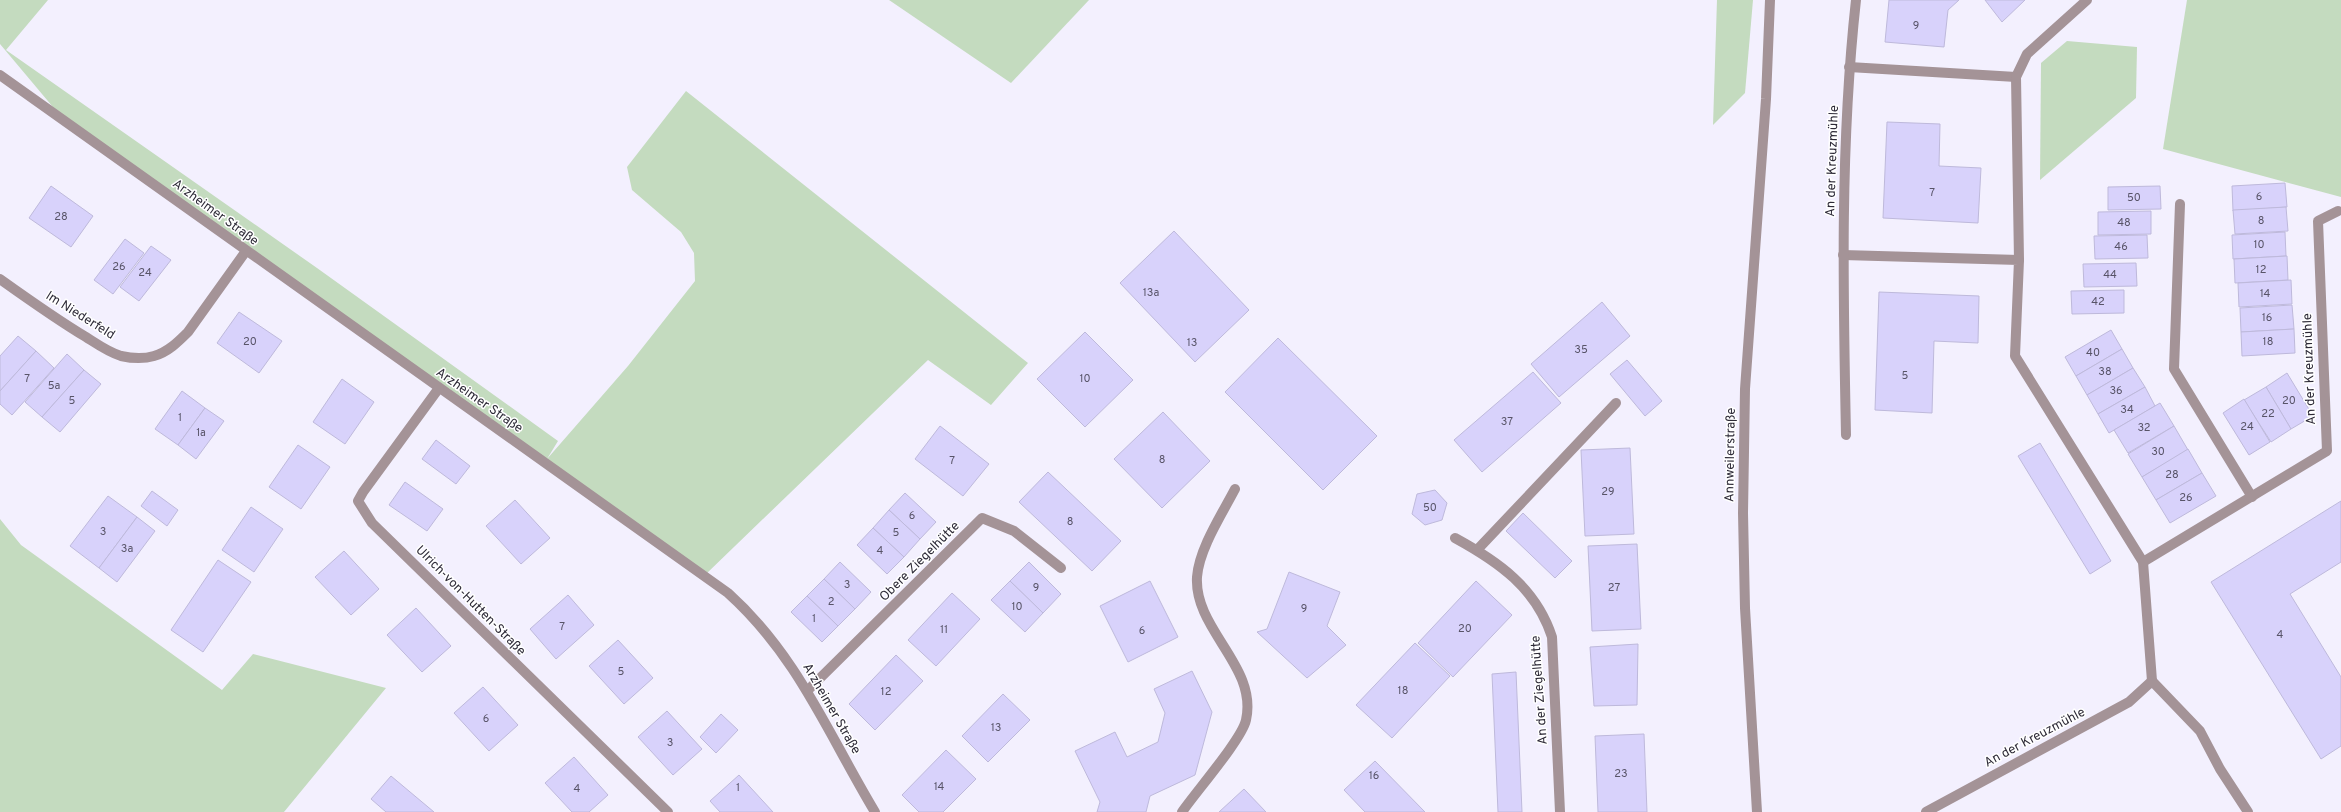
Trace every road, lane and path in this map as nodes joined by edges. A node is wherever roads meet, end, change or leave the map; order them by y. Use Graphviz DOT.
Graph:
graph roads {
  1 [pos="1770,0"];
  2 [pos="1856,0"];
  3 [pos="2087,0"];
  4 [pos="1849,68"];
  5 [pos="0,75"];
  6 [pos="2016,77"];
  7 [pos="2180,204"];
  8 [pos="2338,211"];
  9 [pos="246,251"];
  10 [pos="1843,255"];
  11 [pos="2019,260"];
  12 [pos="0,279"];
  13 [pos="439,388"];
  14 [pos="1616,403"];
  15 [pos="1846,435"];
  16 [pos="1235,489"];
  17 [pos="2252,497"];
  18 [pos="1455,538"];
  19 [pos="1477,550"];
  20 [pos="2142,562"];
  21 [pos="1061,568"];
  22 [pos="2152,681"];
  23 [pos="808,690"];
  24 [pos="668,812"];
  25 [pos="875,812"];
  26 [pos="1182,812"];
  27 [pos="1560,812"];
  28 [pos="1757,812"];
  29 [pos="1926,812"];
  30 [pos="2248,812"];
  1 -- 28 [label="street, Annweilerstraße"];
  2 -- 4 [label="street, An der Kreuzmühle"];
  3 -- 6 [label="street"];
  4 -- 6 [label="street"];
  4 -- 10 [label="street, An der Kreuzmühle"];
  5 -- 9 [label="street, Arzheimer Straße"];
  6 -- 11 [label="street"];
  7 -- 17 [label="street"];
  8 -- 17 [label="street, An der Kreuzmühle"];
  9 -- 12 [label="street, Im Niederfeld"];
  9 -- 13 [label="street, Arzheimer Straße"];
  10 -- 11 [label="street"];
  10 -- 15 [label="street, An der Kreuzmühle"];
  11 -- 20 [label="street"];
  13 -- 23 [label="street, Arzheimer Straße"];
  13 -- 24 [label="street, Ulrich-von-Hutten-Straße"];
  14 -- 19 [label="street"];
  16 -- 26 [label="street"];
  17 -- 20 [label="street, An der Kreuzmühle"];
  18 -- 19 [label="street, An der Ziegelhütte"];
  19 -- 27 [label="street, An der Ziegelhütte"];
  20 -- 22 [label="street"];
  21 -- 23 [label="street, Obere Ziegelhütte"];
  22 -- 29 [label="street, An der Kreuzmühle"];
  22 -- 30 [label="street"];
  23 -- 25 [label="street, Arzheimer Straße"];
}
